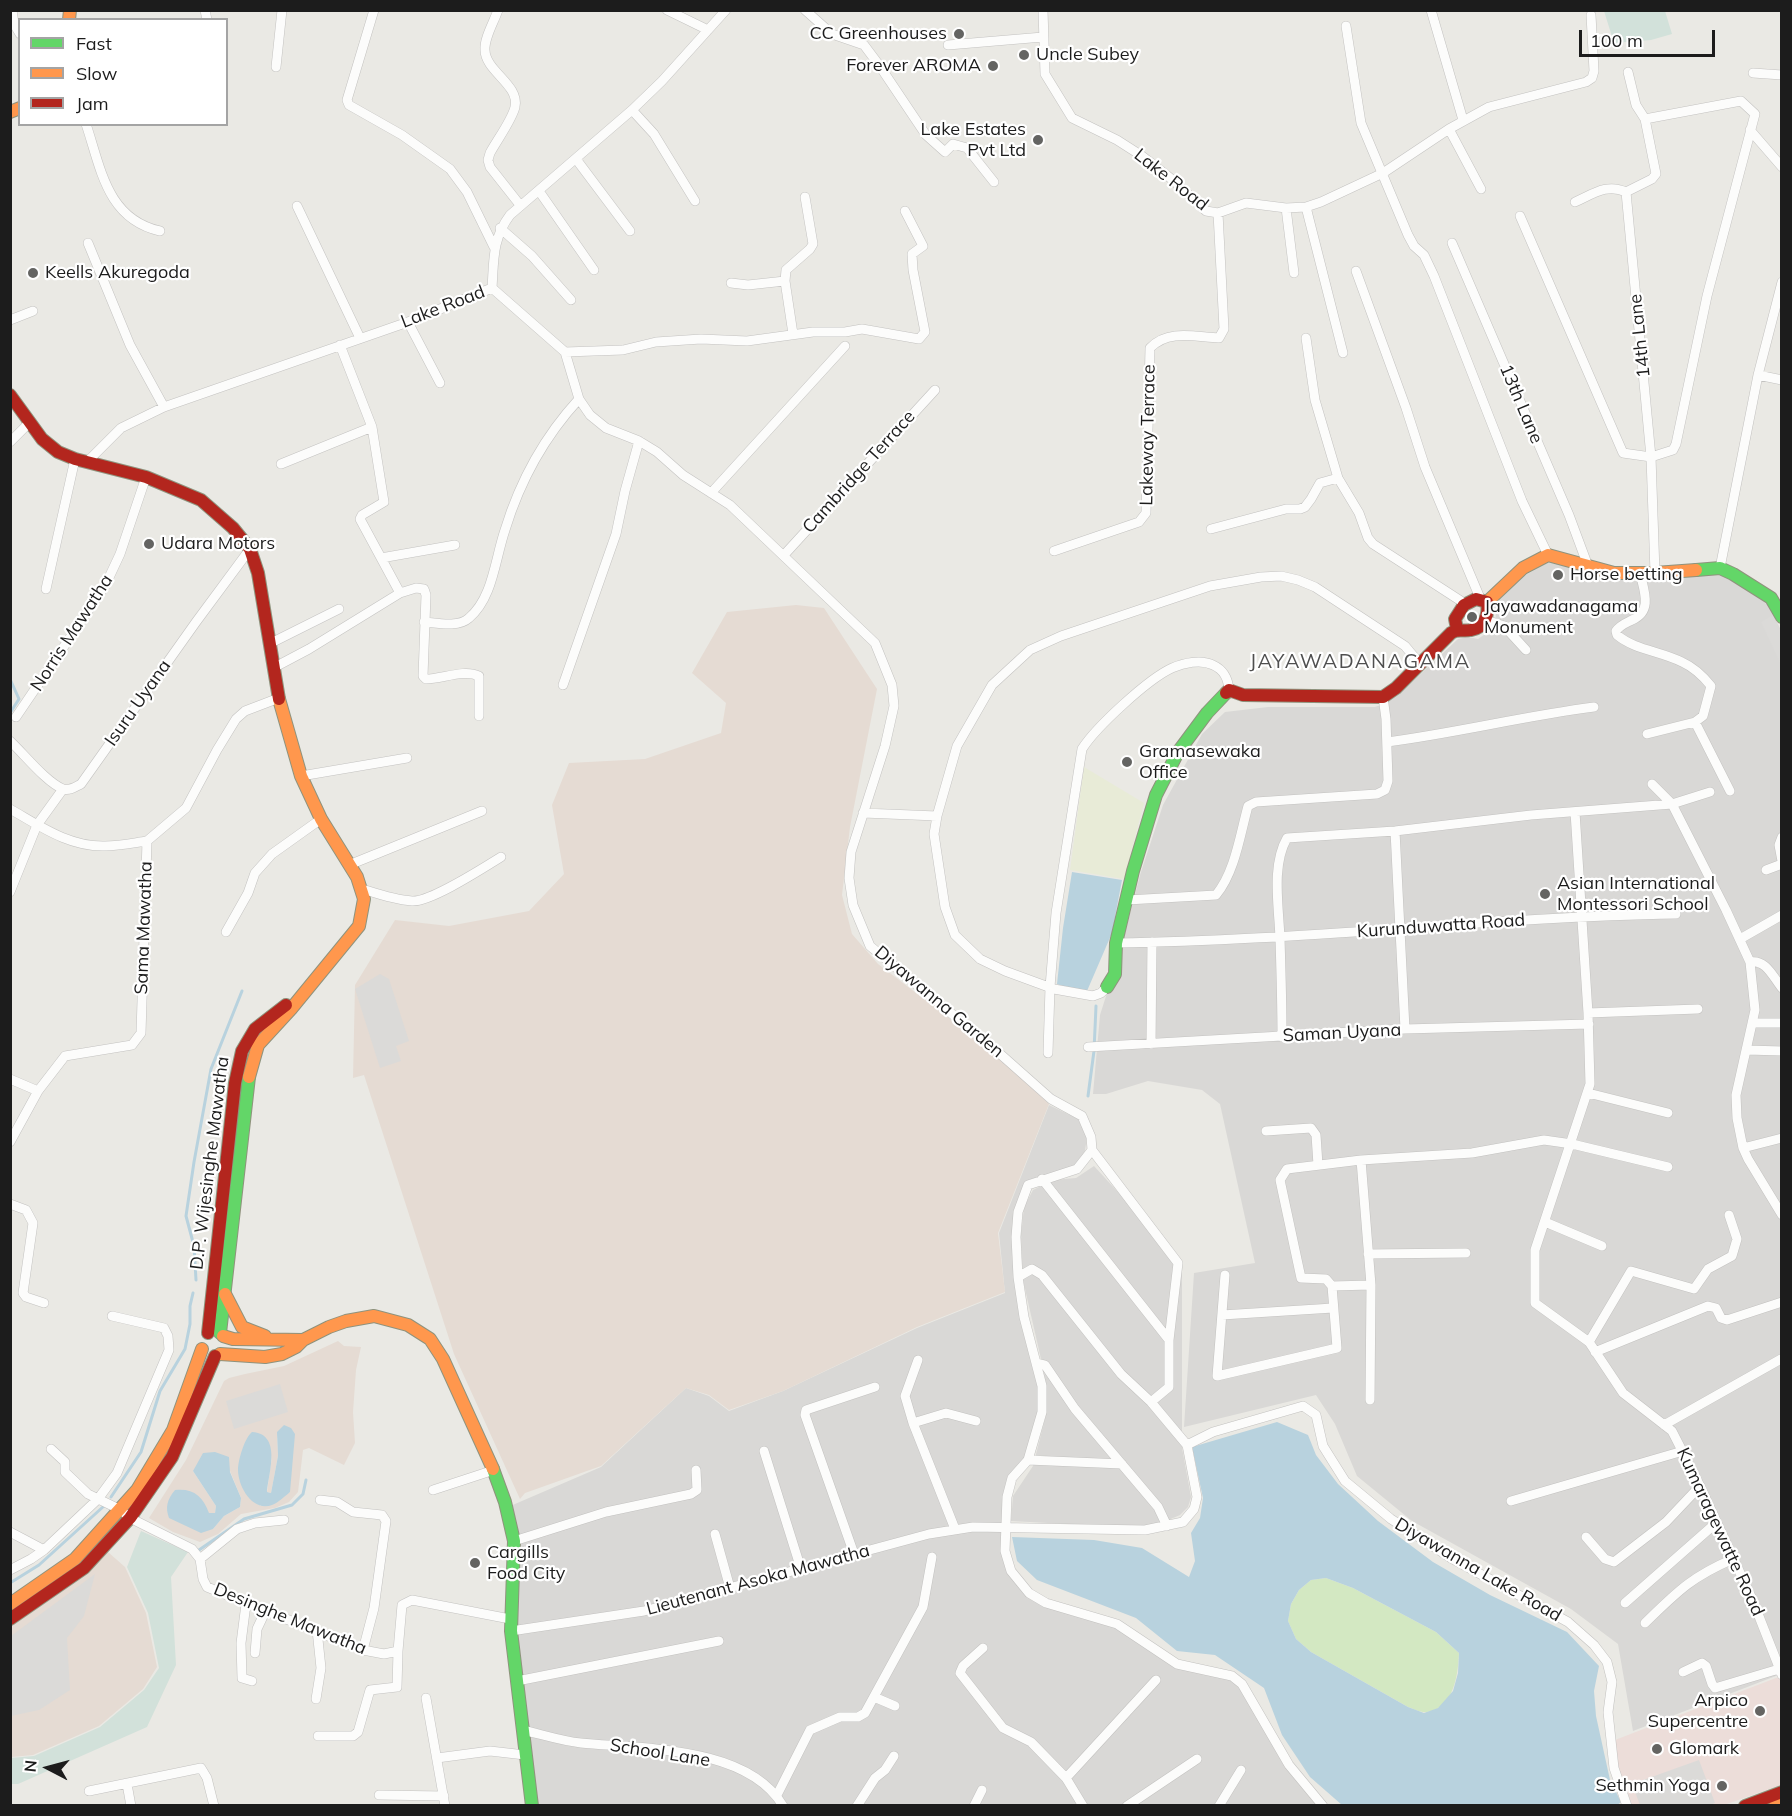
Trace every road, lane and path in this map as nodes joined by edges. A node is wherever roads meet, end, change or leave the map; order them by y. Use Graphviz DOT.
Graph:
graph roads {
  1 [pos="12,10"];
  2 [pos="282,10"];
  3 [pos="374,10"];
  4 [pos="498,10"];
  5 [pos="667,10"];
  6 [pos="726,10"];
  7 [pos="806,10"];
  8 [pos="1043,10"];
  9 [pos="1431,10"];
  10 [pos="1591,15"];
  11 [pos="1346,27"];
  12 [pos="708,30"];
  13 [pos="18,31"];
  14 [pos="1043,37"];
  15 [pos="948,45"];
  16 [pos="276,67"];
  17 [pos="1628,72"];
  18 [pos="1753,73"];
  19 [pos="1782,75"];
  20 [pos="632,110"];
  21 [pos="1645,119"];
  22 [pos="1463,120"];
  23 [pos="87,126"];
  24 [pos="1449,129"];
  25 [pos="1750,130"];
  26 [pos="576,159"];
  27 [pos="1782,166"];
  28 [pos="1383,173"];
  29 [pos="994,182"];
  30 [pos="1481,189"];
  31 [pos="538,190"];
  32 [pos="1626,192"];
  33 [pos="805,197"];
  34 [pos="695,201"];
  35 [pos="1575,202"];
  36 [pos="520,205"];
  37 [pos="297,206"];
  38 [pos="1306,207"];
  39 [pos="1286,208"];
  40 [pos="905,211"];
  41 [pos="1218,213"];
  42 [pos="1520,216"];
  43 [pos="500,228"];
  44 [pos="160,231"];
  45 [pos="630,231"];
  46 [pos="88,243"];
  47 [pos="1452,243"];
  48 [pos="495,247"];
  49 [pos="594,270"];
  50 [pos="1356,271"];
  51 [pos="1294,273"];
  52 [pos="785,281"];
  53 [pos="1782,282"];
  54 [pos="731,283"];
  55 [pos="492,288"];
  56 [pos="571,300"];
  57 [pos="33,311"];
  58 [pos="10,321"];
  59 [pos="408,322"];
  60 [pos="793,334"];
  61 [pos="360,338"];
  62 [pos="1306,338"];
  63 [pos="340,345"];
  64 [pos="844,346"];
  65 [pos="565,352"];
  66 [pos="1343,353"];
  67 [pos="1758,375"];
  68 [pos="1782,380"];
  69 [pos="440,383"];
  70 [pos="935,390"];
  71 [pos="10,395"];
  72 [pos="579,399"];
  73 [pos="164,407"];
  74 [pos="29,423"];
  75 [pos="372,427"];
  76 [pos="639,441"];
  77 [pos="10,442"];
  78 [pos="1651,457"];
  79 [pos="81,461"];
  80 [pos="281,464"];
  81 [pos="146,477"];
  82 [pos="1338,478"];
  83 [pos="711,493"];
  84 [pos="1211,529"];
  85 [pos="455,545"];
  86 [pos="250,549"];
  87 [pos="1054,551"];
  88 [pos="784,555"];
  89 [pos="1548,555"];
  90 [pos="381,558"];
  91 [pos="1588,566"];
  92 [pos="1720,568"];
  93 [pos="1640,573"];
  94 [pos="1655,573"];
  95 [pos="46,589"];
  96 [pos="400,592"];
  97 [pos="1483,600"];
  98 [pos="1464,603"];
  99 [pos="339,609"];
  100 [pos="1782,617"];
  101 [pos="1486,620"];
  102 [pos="424,622"];
  103 [pos="1457,629"];
  104 [pos="271,643"];
  105 [pos="1526,650"];
  106 [pos="1420,664"];
  107 [pos="275,667"];
  108 [pos="563,685"];
  109 [pos="1228,690"];
  110 [pos="1383,697"];
  111 [pos="279,698"];
  112 [pos="1594,707"];
  113 [pos="479,716"];
  114 [pos="16,717"];
  115 [pos="1695,722"];
  116 [pos="1647,734"];
  117 [pos="10,741"];
  118 [pos="1387,742"];
  119 [pos="408,758"];
  120 [pos="301,776"];
  121 [pos="1652,784"];
  122 [pos="63,789"];
  123 [pos="1730,791"];
  124 [pos="1710,792"];
  125 [pos="1672,804"];
  126 [pos="10,809"];
  127 [pos="482,811"];
  128 [pos="1575,812"];
  129 [pos="863,813"];
  130 [pos="937,816"];
  131 [pos="321,819"];
  132 [pos="37,825"];
  133 [pos="1395,831"];
  134 [pos="1782,837"];
  135 [pos="147,841"];
  136 [pos="501,857"];
  137 [pos="1782,863"];
  138 [pos="349,865"];
  139 [pos="1766,870"];
  140 [pos="362,889"];
  141 [pos="10,892"];
  142 [pos="1127,900"];
  143 [pos="1676,914"];
  144 [pos="1782,915"];
  145 [pos="1582,916"];
  146 [pos="1400,929"];
  147 [pos="226,932"];
  148 [pos="1280,937"];
  149 [pos="1740,939"];
  150 [pos="1152,942"];
  151 [pos="1116,943"];
  152 [pos="1750,962"];
  153 [pos="1050,987"];
  154 [pos="1107,987"];
  155 [pos="1782,988"];
  156 [pos="306,989"];
  157 [pos="1698,1009"];
  158 [pos="1588,1013"];
  159 [pos="1753,1023"];
  160 [pos="1782,1023"];
  161 [pos="1589,1024"];
  162 [pos="1405,1029"];
  163 [pos="1282,1037"];
  164 [pos="1151,1044"];
  165 [pos="1092,1047"];
  166 [pos="1747,1050"];
  167 [pos="1782,1051"];
  168 [pos="1048,1053"];
  169 [pos="10,1079"];
  170 [pos="38,1091"];
  171 [pos="1588,1093"];
  172 [pos="1668,1113"];
  173 [pos="1266,1131"];
  174 [pos="1782,1138"];
  175 [pos="10,1142"];
  176 [pos="1572,1144"];
  177 [pos="1743,1148"];
  178 [pos="1092,1150"];
  179 [pos="1361,1160"];
  180 [pos="1318,1165"];
  181 [pos="1668,1167"];
  182 [pos="1042,1179"];
  183 [pos="10,1204"];
  184 [pos="1729,1215"];
  185 [pos="1782,1215"];
  186 [pos="1545,1222"];
  187 [pos="1602,1246"];
  188 [pos="1467,1253"];
  189 [pos="1368,1254"];
  190 [pos="1225,1275"];
  191 [pos="1018,1277"];
  192 [pos="1371,1285"];
  193 [pos="1332,1286"];
  194 [pos="224,1292"];
  195 [pos="1782,1302"];
  196 [pos="44,1303"];
  197 [pos="1333,1308"];
  198 [pos="1222,1315"];
  199 [pos="112,1316"];
  200 [pos="217,1334"];
  201 [pos="272,1339"];
  202 [pos="303,1340"];
  203 [pos="1169,1340"];
  204 [pos="1589,1342"];
  205 [pos="202,1349"];
  206 [pos="1595,1352"];
  207 [pos="218,1355"];
  208 [pos="1781,1359"];
  209 [pos="918,1360"];
  210 [pos="1037,1363"];
  211 [pos="875,1387"];
  212 [pos="1370,1400"];
  213 [pos="1151,1402"];
  214 [pos="976,1421"];
  215 [pos="913,1424"];
  216 [pos="1664,1425"];
  217 [pos="1187,1445"];
  218 [pos="51,1449"];
  219 [pos="764,1451"];
  220 [pos="1683,1451"];
  221 [pos="1028,1460"];
  222 [pos="1122,1464"];
  223 [pos="494,1470"];
  224 [pos="696,1470"];
  225 [pos="1700,1486"];
  226 [pos="433,1490"];
  227 [pos="98,1499"];
  228 [pos="320,1500"];
  229 [pos="1511,1501"];
  230 [pos="126,1514"];
  231 [pos="284,1520"];
  232 [pos="1716,1523"];
  233 [pos="1167,1526"];
  234 [pos="1005,1528"];
  235 [pos="955,1529"];
  236 [pos="10,1532"];
  237 [pos="715,1534"];
  238 [pos="1586,1537"];
  239 [pos="514,1541"];
  240 [pos="44,1550"];
  241 [pos="854,1554"];
  242 [pos="932,1557"];
  243 [pos="200,1559"];
  244 [pos="1732,1559"];
  245 [pos="801,1569"];
  246 [pos="10,1570"];
  247 [pos="730,1588"];
  248 [pos="1625,1603"];
  249 [pos="10,1604"];
  250 [pos="246,1604"];
  251 [pos="266,1612"];
  252 [pos="10,1619"];
  253 [pos="1645,1623"];
  254 [pos="510,1625"];
  255 [pos="317,1630"];
  256 [pos="719,1641"];
  257 [pos="983,1648"];
  258 [pos="363,1650"];
  259 [pos="398,1651"];
  260 [pos="255,1653"];
  261 [pos="1683,1672"];
  262 [pos="1780,1672"];
  263 [pos="1156,1680"];
  264 [pos="252,1681"];
  265 [pos="517,1681"];
  266 [pos="874,1697"];
  267 [pos="426,1698"];
  268 [pos="316,1699"];
  269 [pos="896,1706"];
  270 [pos="522,1730"];
  271 [pos="318,1736"];
  272 [pos="525,1755"];
  273 [pos="894,1756"];
  274 [pos="436,1758"];
  275 [pos="1197,1759"];
  276 [pos="1241,1770"];
  277 [pos="1066,1778"];
  278 [pos="127,1784"];
  279 [pos="982,1790"];
  280 [pos="89,1791"];
  281 [pos="1782,1792"];
  282 [pos="379,1795"];
  283 [pos="777,1795"];
  284 [pos="444,1801"];
  285 [pos="1782,1803"];
  286 [pos="131,1806"];
  287 [pos="214,1806"];
  288 [pos="532,1806"];
  289 [pos="783,1806"];
  290 [pos="857,1806"];
  291 [pos="974,1806"];
  292 [pos="1083,1806"];
  293 [pos="1127,1806"];
  294 [pos="1219,1806"];
  295 [pos="1323,1806"];
  296 [pos="1627,1806"];
  297 [pos="1744,1806"];
  298 [pos="1775,1806"];
  1 -- 13 [label="street"];
  2 -- 16 [label="street"];
  3 -- 48 [label="street"];
  4 -- 36 [label="street"];
  5 -- 12 [label="street"];
  6 -- 12 [label="street, Lake Road"];
  7 -- 29 [label="street"];
  8 -- 14 [label="street, Lake Road"];
  9 -- 22 [label="street"];
  10 -- 22 [label="street, Lake Road"];
  11 -- 28 [label="street"];
  12 -- 20 [label="street, Lake Road"];
  14 -- 15 [label="street"];
  14 -- 41 [label="street, Lake Road"];
  17 -- 21 [label="street"];
  18 -- 19 [label="street"];
  20 -- 26 [label="street, Lake Road"];
  20 -- 34 [label="street"];
  21 -- 25 [label="street"];
  21 -- 32 [label="street"];
  22 -- 24 [label="street, Lake Road"];
  23 -- 44 [label="street"];
  24 -- 28 [label="street, Lake Road"];
  24 -- 30 [label="street"];
  25 -- 27 [label="street"];
  25 -- 78 [label="street"];
  26 -- 31 [label="street, Lake Road"];
  26 -- 45 [label="street"];
  28 -- 38 [label="street, Lake Road"];
  28 -- 89 [label="street"];
  31 -- 36 [label="street, Lake Road"];
  31 -- 49 [label="street"];
  32 -- 35 [label="street"];
  32 -- 78 [label="street, 14th Lane"];
  33 -- 52 [label="street"];
  36 -- 43 [label="street, Lake Road"];
  37 -- 61 [label="street"];
  38 -- 39 [label="street, Lake Road"];
  38 -- 66 [label="street"];
  39 -- 41 [label="street, Lake Road"];
  39 -- 51 [label="street"];
  40 -- 60 [label="street"];
  41 -- 87 [label="street, Lakeway Terrace"];
  42 -- 78 [label="street"];
  43 -- 48 [label="street, Lake Road"];
  43 -- 56 [label="street"];
  46 -- 73 [label="street"];
  47 -- 91 [label="street, 13th Lane"];
  48 -- 55 [label="street, Lake Road"];
  50 -- 97 [label="street"];
  52 -- 54 [label="street"];
  52 -- 60 [label="street"];
  53 -- 67 [label="street"];
  55 -- 59 [label="street, Lake Road"];
  55 -- 65 [label="street"];
  57 -- 58 [label="street"];
  59 -- 61 [label="street, Lake Road"];
  59 -- 69 [label="street"];
  60 -- 65 [label="street"];
  61 -- 63 [label="street, Lake Road"];
  62 -- 82 [label="street"];
  63 -- 73 [label="street, Lake Road"];
  63 -- 75 [label="street"];
  64 -- 83 [label="street"];
  65 -- 72 [label="street"];
  67 -- 68 [label="street"];
  67 -- 92 [label="street"];
  70 -- 88 [label="street, Cambridge Terrace"];
  71 -- 74 [label="main road"];
  72 -- 76 [label="street, Diyawanna Garden"];
  72 -- 102 [label="street"];
  73 -- 79 [label="street, Lake Road"];
  74 -- 77 [label="street"];
  74 -- 79 [label="main road"];
  75 -- 80 [label="street"];
  75 -- 90 [label="street"];
  76 -- 83 [label="street, Diyawanna Garden"];
  76 -- 108 [label="street"];
  78 -- 94 [label="street, 14th Lane"];
  79 -- 81 [label="main road"];
  79 -- 95 [label="street"];
  81 -- 86 [label="main road"];
  81 -- 114 [label="street, Norris Mawatha"];
  82 -- 84 [label="street"];
  82 -- 98 [label="street"];
  83 -- 88 [label="street, Diyawanna Garden"];
  85 -- 90 [label="street"];
  86 -- 104 [label="main road"];
  86 -- 122 [label="street, Isuru Uyana"];
  88 -- 129 [label="street, Diyawanna Garden"];
  89 -- 91 [label="main road"];
  89 -- 97 [label="main road"];
  90 -- 96 [label="street"];
  91 -- 93 [label="main road"];
  92 -- 94 [label="main road"];
  92 -- 100 [label="main road"];
  93 -- 94 [label="main road"];
  93 -- 115 [label="street"];
  96 -- 102 [label="street"];
  96 -- 107 [label="street"];
  97 -- 98 [label="main road"];
  97 -- 101 [label="main road"];
  98 -- 103 [label="main road"];
  99 -- 104 [label="street"];
  101 -- 103 [label="main road"];
  101 -- 105 [label="street"];
  102 -- 113 [label="street"];
  103 -- 106 [label="main road"];
  104 -- 107 [label="main road"];
  106 -- 110 [label="main road"];
  106 -- 130 [label="street"];
  107 -- 111 [label="main road"];
  109 -- 110 [label="main road"];
  109 -- 142 [label="main road"];
  109 -- 153 [label="street"];
  110 -- 118 [label="street"];
  111 -- 120 [label="main road"];
  111 -- 135 [label="street, Sama Mawatha"];
  112 -- 118 [label="street"];
  115 -- 116 [label="street"];
  115 -- 123 [label="street"];
  117 -- 122 [label="street"];
  118 -- 142 [label="street"];
  119 -- 120 [label="street"];
  120 -- 131 [label="main road"];
  121 -- 125 [label="street"];
  122 -- 132 [label="street"];
  124 -- 125 [label="street"];
  125 -- 128 [label="street"];
  125 -- 149 [label="street"];
  126 -- 132 [label="street"];
  127 -- 138 [label="street"];
  128 -- 133 [label="street"];
  128 -- 145 [label="street, Kumaragewatte Road"];
  129 -- 130 [label="street"];
  129 -- 178 [label="street, Diyawanna Garden"];
  130 -- 153 [label="street"];
  131 -- 138 [label="main road"];
  131 -- 147 [label="street"];
  132 -- 135 [label="street"];
  132 -- 141 [label="street"];
  133 -- 146 [label="street"];
  133 -- 148 [label="street"];
  134 -- 137 [label="street"];
  135 -- 170 [label="street, Sama Mawatha"];
  136 -- 140 [label="street"];
  137 -- 139 [label="street"];
  138 -- 140 [label="main road"];
  140 -- 156 [label="main road, D.P. Wijesinghe Mawatha"];
  142 -- 151 [label="main road"];
  143 -- 145 [label="street, Kurunduwatta Road"];
  144 -- 149 [label="street"];
  145 -- 146 [label="street, Kurunduwatta Road"];
  145 -- 158 [label="street, Kumaragewatte Road"];
  146 -- 148 [label="street, Kurunduwatta Road"];
  146 -- 162 [label="street"];
  148 -- 150 [label="street, Kurunduwatta Road"];
  148 -- 163 [label="street"];
  149 -- 152 [label="street"];
  150 -- 151 [label="street, Kurunduwatta Road"];
  150 -- 164 [label="street"];
  151 -- 154 [label="main road"];
  152 -- 155 [label="street"];
  152 -- 159 [label="street"];
  153 -- 154 [label="street"];
  153 -- 168 [label="street"];
  156 -- 194 [label="main road, D.P. Wijesinghe Mawatha"];
  156 -- 200 [label="main road, D.P. Wijesinghe Mawatha"];
  157 -- 158 [label="street"];
  158 -- 161 [label="street, Kumaragewatte Road"];
  159 -- 160 [label="street"];
  159 -- 166 [label="street"];
  161 -- 162 [label="street, Saman Uyana"];
  161 -- 171 [label="street, Kumaragewatte Road"];
  162 -- 163 [label="street, Saman Uyana"];
  163 -- 164 [label="street, Saman Uyana"];
  164 -- 165 [label="street, Saman Uyana"];
  166 -- 167 [label="street"];
  166 -- 177 [label="street"];
  169 -- 170 [label="street"];
  170 -- 175 [label="street, Sama Mawatha"];
  171 -- 172 [label="street"];
  171 -- 176 [label="street, Kumaragewatte Road"];
  173 -- 180 [label="street"];
  174 -- 177 [label="street"];
  176 -- 179 [label="street"];
  176 -- 181 [label="street"];
  176 -- 186 [label="street, Kumaragewatte Road"];
  177 -- 185 [label="street"];
  178 -- 182 [label="street"];
  178 -- 203 [label="street"];
  179 -- 180 [label="street"];
  179 -- 189 [label="street"];
  180 -- 193 [label="street"];
  182 -- 191 [label="street"];
  182 -- 203 [label="street"];
  183 -- 196 [label="street"];
  184 -- 204 [label="street"];
  186 -- 187 [label="street"];
  186 -- 204 [label="street, Kumaragewatte Road"];
  188 -- 189 [label="street"];
  189 -- 192 [label="street"];
  190 -- 198 [label="street"];
  191 -- 210 [label="street"];
  191 -- 213 [label="street"];
  192 -- 193 [label="street"];
  192 -- 212 [label="street"];
  193 -- 197 [label="street"];
  194 -- 200 [label="main road, D.P. Wijesinghe Mawatha"];
  194 -- 201 [label="main road"];
  195 -- 206 [label="street"];
  197 -- 198 [label="street"];
  197 -- 198 [label="street"];
  199 -- 227 [label="street"];
  200 -- 201 [label="main road"];
  200 -- 205 [label="main road"];
  200 -- 207 [label="main road"];
  201 -- 202 [label="main road"];
  202 -- 207 [label="main road"];
  202 -- 223 [label="main road"];
  203 -- 213 [label="street"];
  204 -- 206 [label="street, Kumaragewatte Road"];
  205 -- 207 [label="main road"];
  205 -- 230 [label="main road"];
  206 -- 216 [label="street, Kumaragewatte Road"];
  207 -- 230 [label="main road"];
  208 -- 216 [label="street"];
  209 -- 215 [label="street"];
  210 -- 221 [label="street"];
  210 -- 222 [label="street"];
  211 -- 241 [label="street"];
  213 -- 217 [label="street"];
  214 -- 215 [label="street"];
  215 -- 235 [label="street"];
  216 -- 220 [label="street, Kumaragewatte Road"];
  217 -- 233 [label="street"];
  217 -- 296 [label="street, Diyawanna Lake Road"];
  218 -- 227 [label="street, Desinghe Mawatha"];
  219 -- 245 [label="street"];
  220 -- 225 [label="street, Kumaragewatte Road"];
  220 -- 229 [label="street"];
  221 -- 222 [label="street"];
  221 -- 234 [label="street"];
  222 -- 233 [label="street"];
  223 -- 226 [label="street"];
  223 -- 239 [label="main road"];
  224 -- 239 [label="street"];
  225 -- 232 [label="street, Kumaragewatte Road"];
  225 -- 238 [label="street"];
  227 -- 230 [label="street, Desinghe Mawatha"];
  227 -- 240 [label="street"];
  228 -- 258 [label="street"];
  230 -- 243 [label="street, Desinghe Mawatha"];
  230 -- 249 [label="main road"];
  230 -- 252 [label="main road"];
  231 -- 243 [label="street"];
  232 -- 244 [label="street, Kumaragewatte Road"];
  232 -- 248 [label="street"];
  233 -- 234 [label="street"];
  234 -- 235 [label="street, Lieutenant Asoka Mawatha"];
  234 -- 295 [label="street"];
  235 -- 241 [label="street, Lieutenant Asoka Mawatha"];
  236 -- 240 [label="street"];
  237 -- 247 [label="street"];
  239 -- 254 [label="main road"];
  240 -- 246 [label="street"];
  241 -- 245 [label="street, Lieutenant Asoka Mawatha"];
  242 -- 266 [label="street"];
  243 -- 250 [label="street, Desinghe Mawatha"];
  244 -- 253 [label="street"];
  244 -- 262 [label="street, Kumaragewatte Road"];
  245 -- 247 [label="street, Lieutenant Asoka Mawatha"];
  247 -- 254 [label="street, Lieutenant Asoka Mawatha"];
  250 -- 251 [label="street, Desinghe Mawatha"];
  250 -- 264 [label="street"];
  251 -- 255 [label="street, Desinghe Mawatha"];
  251 -- 260 [label="street"];
  254 -- 259 [label="street"];
  254 -- 265 [label="main road"];
  255 -- 258 [label="street, Desinghe Mawatha"];
  255 -- 268 [label="street"];
  256 -- 265 [label="street"];
  257 -- 277 [label="street"];
  258 -- 259 [label="street, Desinghe Mawatha"];
  259 -- 271 [label="street"];
  261 -- 262 [label="street"];
  263 -- 277 [label="street"];
  265 -- 270 [label="main road"];
  266 -- 269 [label="street"];
  266 -- 283 [label="street"];
  267 -- 274 [label="street"];
  270 -- 272 [label="main road"];
  270 -- 283 [label="street, School Lane"];
  272 -- 274 [label="street"];
  272 -- 288 [label="main road"];
  273 -- 290 [label="street"];
  274 -- 284 [label="street"];
  275 -- 293 [label="street"];
  276 -- 294 [label="street"];
  277 -- 292 [label="street"];
  278 -- 280 [label="street"];
  278 -- 286 [label="street"];
  278 -- 287 [label="street"];
  279 -- 291 [label="street"];
  281 -- 297 [label="main road"];
  282 -- 284 [label="street"];
  283 -- 289 [label="street, School Lane"];
  285 -- 298 [label="main road"];
}
